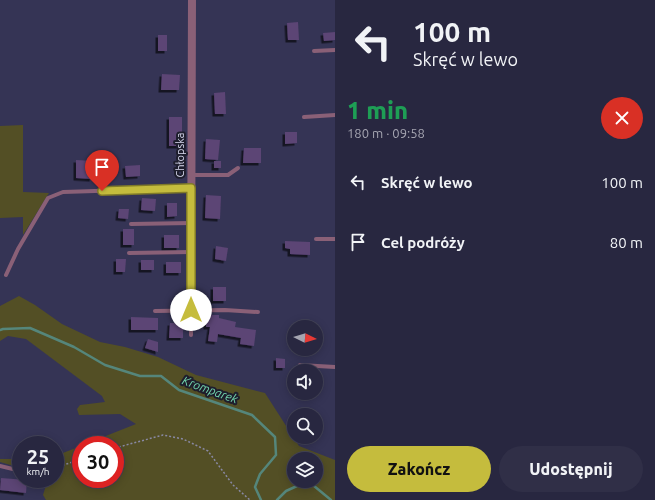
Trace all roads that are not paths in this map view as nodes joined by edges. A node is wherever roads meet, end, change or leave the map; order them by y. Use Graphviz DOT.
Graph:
graph roads {
  1 [pos="192,0"];
  2 [pos="335,50"];
  3 [pos="314,51"];
  4 [pos="335,115"];
  5 [pos="304,117"];
  6 [pos="238,168"];
  7 [pos="191,175"];
  8 [pos="191,188"];
  9 [pos="191,223"];
  10 [pos="131,224"];
  11 [pos="316,239"];
  12 [pos="335,239"];
  13 [pos="191,252"];
  14 [pos="129,253"];
  15 [pos="6,275"];
  16 [pos="191,310"];
  17 [pos="155,311"];
  18 [pos="258,312"];
  19 [pos="191,335"];
  20 [pos="323,366"];
  21 [pos="335,367"];
  22 [pos="0,466"];
  23 [pos="12,469"];
  1 -- 7 [label="street, Chłopska"];
  2 -- 3 [label="lane"];
  4 -- 5 [label="lane"];
  6 -- 7 [label="lane"];
  7 -- 8 [label="street, Chłopska"];
  8 -- 9 [label="street, Chłopska"];
  8 -- 15 [label="lane"];
  9 -- 10 [label="lane"];
  9 -- 13 [label="street, Chłopska"];
  11 -- 12 [label="lane"];
  13 -- 14 [label="lane"];
  13 -- 16 [label="street, Chłopska"];
  16 -- 17 [label="lane"];
  16 -- 18 [label="lane"];
  16 -- 19 [label="lane"];
  20 -- 21 [label="lane"];
  22 -- 23 [label="lane"];
}
